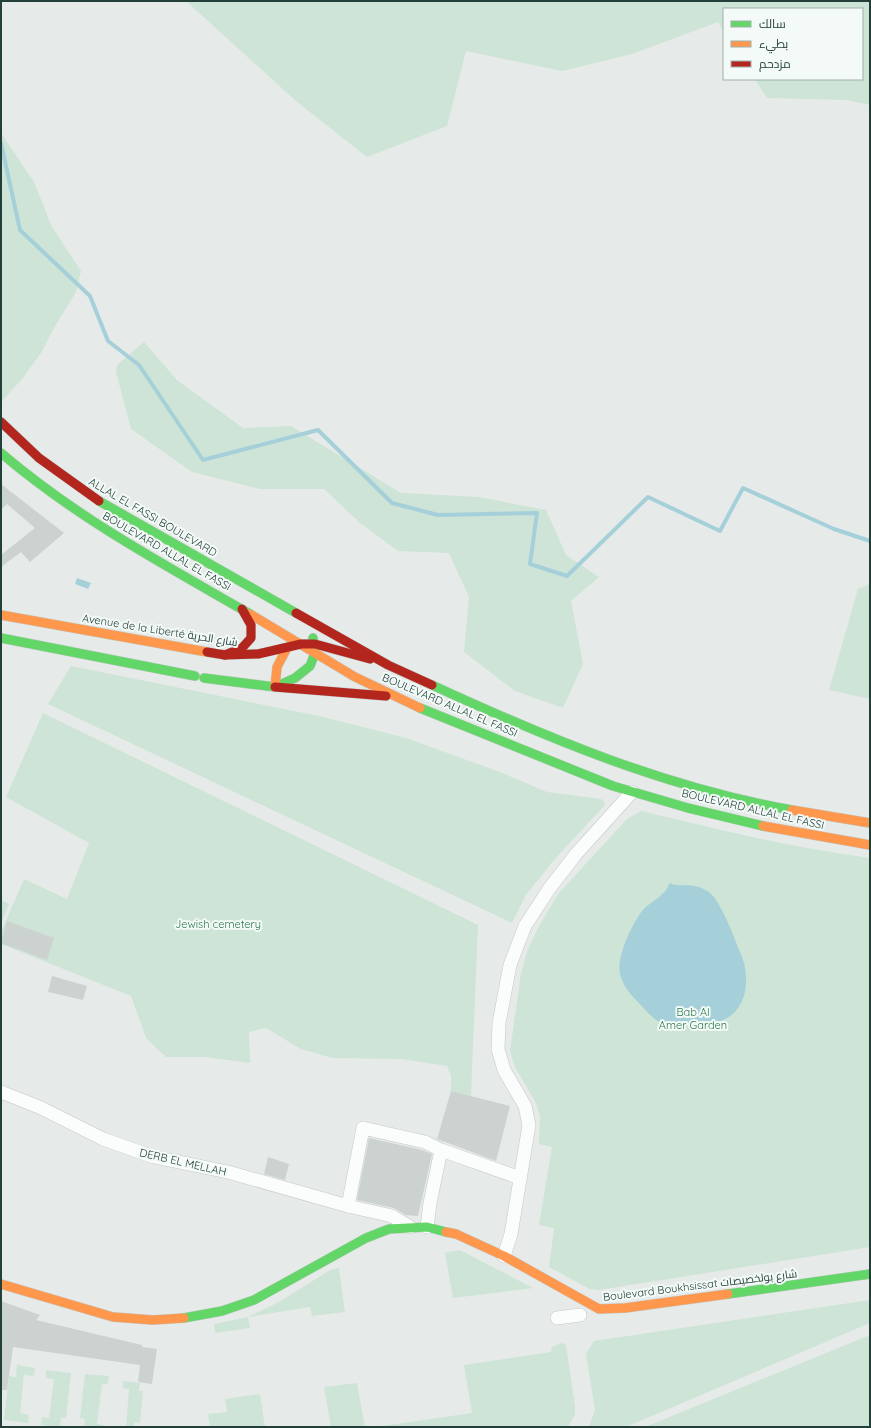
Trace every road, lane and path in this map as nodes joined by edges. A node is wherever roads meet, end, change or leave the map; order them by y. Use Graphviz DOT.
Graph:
graph roads {
  1 [pos="2,426"];
  2 [pos="1,453"];
  3 [pos="242,609"];
  4 [pos="1,615"];
  5 [pos="304,616"];
  6 [pos="1,638"];
  7 [pos="301,644"];
  8 [pos="287,648"];
  9 [pos="315,648"];
  10 [pos="226,655"];
  11 [pos="388,664"];
  12 [pos="275,687"];
  13 [pos="394,697"];
  14 [pos="632,792"];
  15 [pos="870,823"];
  16 [pos="870,845"];
  17 [pos="1,1092"];
  18 [pos="441,1150"];
  19 [pos="520,1178"];
  20 [pos="348,1206"];
  21 [pos="410,1227"];
  22 [pos="426,1227"];
  23 [pos="504,1256"];
  24 [pos="870,1274"];
  25 [pos="1,1284"];
  26 [pos="580,1315"];
  27 [pos="557,1318"];
  1 -- 5 [label="main road, ALLAL EL FASSI BOULEVARD"];
  2 -- 3 [label="main road, BOULEVARD ALLAL EL FASSI"];
  3 -- 7 [label="main road, BOULEVARD ALLAL EL FASSI"];
  3 -- 10 [label="main road"];
  4 -- 10 [label="main road, Avenue de la Liberté شارع الحرية"];
  5 -- 9 [label="main road"];
  5 -- 11 [label="main road, BOULEVARD ALLAL EL FASSI"];
  6 -- 12 [label="main road"];
  7 -- 8 [label="main road, Avenue de la Liberté شارع الحرية"];
  7 -- 9 [label="main road, BOULEVARD ALLAL EL FASSI"];
  8 -- 10 [label="main road, Avenue de la Liberté شارع الحرية"];
  8 -- 12 [label="main road"];
  9 -- 11 [label="main road"];
  9 -- 12 [label="main road"];
  9 -- 13 [label="main road, BOULEVARD ALLAL EL FASSI"];
  11 -- 15 [label="main road, BOULEVARD ALLAL EL FASSI"];
  12 -- 13 [label="main road"];
  13 -- 14 [label="main road, BOULEVARD ALLAL EL FASSI"];
  14 -- 16 [label="main road, BOULEVARD ALLAL EL FASSI"];
  14 -- 19 [label="street"];
  17 -- 20 [label="street, DERB EL MELLAH"];
  18 -- 19 [label="street"];
  18 -- 20 [label="street"];
  18 -- 22 [label="street"];
  19 -- 23 [label="street"];
  20 -- 21 [label="street, DERB EL MELLAH"];
  21 -- 22 [label="main road, Boulevard Boukhsissat شارع بولخصيصات"];
  21 -- 25 [label="main road, Boulevard Boukhsissat شارع بولخصيصات"];
  22 -- 23 [label="main road, Boulevard Boukhsissat شارع بولخصيصات"];
  23 -- 24 [label="main road, Boulevard Boukhsissat شارع بولخصيصات"];
  26 -- 27 [label="street"];
}
